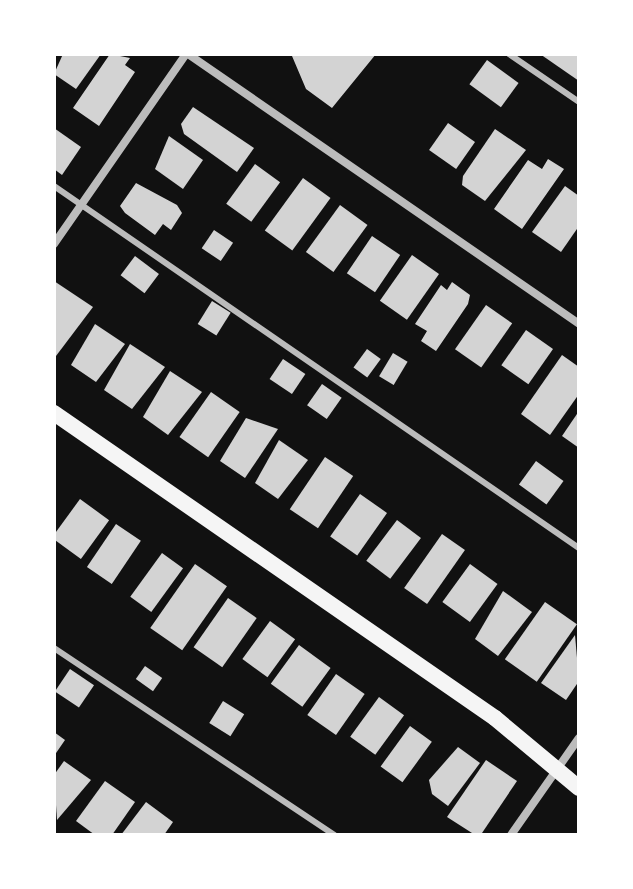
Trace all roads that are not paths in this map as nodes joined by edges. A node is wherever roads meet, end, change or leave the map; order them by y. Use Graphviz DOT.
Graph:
graph roads {
  1 [pos="187,54"];
  2 [pos="509,54"];
  3 [pos="579,102"];
  4 [pos="54,186"];
  5 [pos="81,205"];
  6 [pos="54,244"];
  7 [pos="579,324"];
  8 [pos="54,413"];
  9 [pos="579,548"];
  10 [pos="54,648"];
  11 [pos="579,738"];
  12 [pos="557,769"];
  13 [pos="579,788"];
  14 [pos="334,835"];
  15 [pos="511,835"];
  1 -- 5 [label="street"];
  1 -- 7 [label="street"];
  2 -- 3 [label="lane"];
  4 -- 5 [label="lane"];
  5 -- 6 [label="street"];
  5 -- 9 [label="lane"];
  8 -- 12 [label="main road"];
  10 -- 14 [label="lane"];
  11 -- 12 [label="street"];
  12 -- 13 [label="main road"];
  12 -- 15 [label="street"];
}
